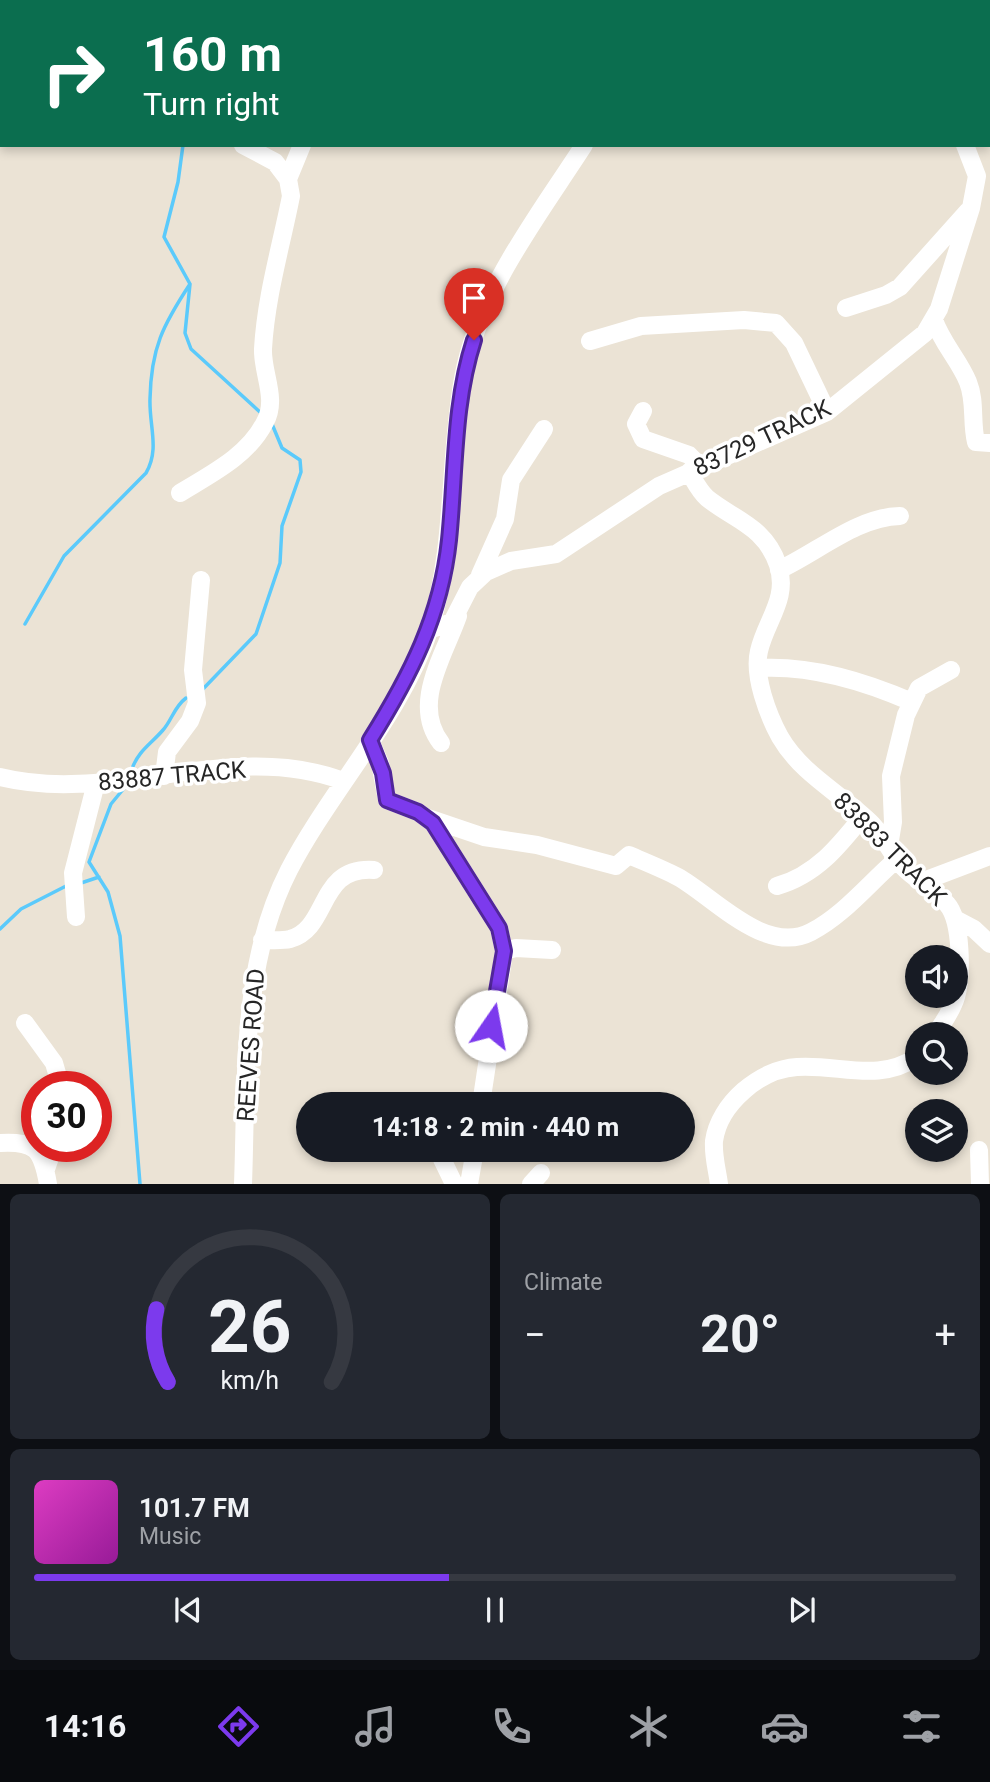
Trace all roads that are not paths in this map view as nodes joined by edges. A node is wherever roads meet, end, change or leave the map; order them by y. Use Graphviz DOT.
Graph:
graph roads {
  1 [pos="247,147"];
  2 [pos="301,147"];
  3 [pos="583,147"];
  4 [pos="966,147"];
  5 [pos="983,176"];
  6 [pos="288,179"];
  7 [pos="971,208"];
  8 [pos="846,308"];
  9 [pos="934,320"];
  10 [pos="590,341"];
  11 [pos="643,411"];
  12 [pos="827,412"];
  13 [pos="544,429"];
  14 [pos="983,443"];
  15 [pos="990,458"];
  16 [pos="695,469"];
  17 [pos="180,493"];
  18 [pos="900,516"];
  19 [pos="779,570"];
  20 [pos="480,575"];
  21 [pos="201,580"];
  22 [pos="460,611"];
  23 [pos="429,630"];
  24 [pos="759,668"];
  25 [pos="951,670"];
  26 [pos="912,702"];
  27 [pos="370,740"];
  28 [pos="441,743"];
  29 [pos="164,775"];
  30 [pos="0,777"];
  31 [pos="343,781"];
  32 [pos="96,783"];
  33 [pos="863,816"];
  34 [pos="425,817"];
  35 [pos="893,853"];
  36 [pos="990,856"];
  37 [pos="374,870"];
  38 [pos="921,882"];
  39 [pos="777,886"];
  40 [pos="76,917"];
  41 [pos="955,919"];
  42 [pos="262,940"];
  43 [pos="990,944"];
  44 [pos="552,950"];
  45 [pos="504,951"];
  46 [pos="942,1022"];
  47 [pos="25,1023"];
  48 [pos="905,1062"];
  49 [pos="56,1071"];
  50 [pos="483,1092"];
  51 [pos="0,1143"];
  52 [pos="979,1150"];
  53 [pos="443,1162"];
  54 [pos="473,1162"];
  55 [pos="47,1176"];
  56 [pos="243,1184"];
  57 [pos="454,1184"];
  58 [pos="469,1184"];
  59 [pos="719,1184"];
  60 [pos="980,1184"];
  1 -- 6 [label="street"];
  2 -- 6 [label="street"];
  3 -- 23 [label="street, REEVES ROAD"];
  4 -- 5 [label="street, 83729 TRACK"];
  5 -- 7 [label="street, 83729 TRACK"];
  6 -- 17 [label="street"];
  7 -- 8 [label="street"];
  7 -- 9 [label="street, 83729 TRACK"];
  9 -- 12 [label="street, 83729 TRACK"];
  9 -- 14 [label="street"];
  10 -- 12 [label="street"];
  11 -- 16 [label="street"];
  12 -- 16 [label="street, 83729 TRACK"];
  13 -- 20 [label="street"];
  14 -- 15 [label="street"];
  16 -- 19 [label="street, 83883 TRACK"];
  16 -- 20 [label="street, 83729 TRACK"];
  18 -- 19 [label="street"];
  19 -- 24 [label="street, 83883 TRACK"];
  20 -- 22 [label="street"];
  21 -- 29 [label="street"];
  22 -- 23 [label="street"];
  22 -- 28 [label="street"];
  23 -- 27 [label="street, REEVES ROAD"];
  24 -- 26 [label="street"];
  24 -- 33 [label="street, 83883 TRACK"];
  25 -- 26 [label="street"];
  26 -- 35 [label="street"];
  27 -- 31 [label="street, REEVES ROAD"];
  27 -- 34 [label="street"];
  29 -- 31 [label="street, 83887 TRACK"];
  29 -- 32 [label="street, 83887 TRACK"];
  30 -- 32 [label="street, 83887 TRACK"];
  31 -- 42 [label="street, REEVES ROAD"];
  32 -- 40 [label="street"];
  33 -- 35 [label="street, 83883 TRACK"];
  33 -- 39 [label="street"];
  34 -- 35 [label="street"];
  34 -- 45 [label="street"];
  35 -- 38 [label="street, 83883 TRACK"];
  36 -- 38 [label="street"];
  37 -- 42 [label="street"];
  38 -- 41 [label="street, 83883 TRACK"];
  41 -- 43 [label="street"];
  41 -- 46 [label="street, 83883 TRACK"];
  42 -- 56 [label="street, REEVES ROAD"];
  44 -- 45 [label="street"];
  45 -- 50 [label="street"];
  47 -- 49 [label="street"];
  48 -- 59 [label="street"];
  51 -- 55 [label="street"];
  52 -- 60 [label="street"];
  53 -- 57 [label="street"];
  54 -- 58 [label="street"];
}
